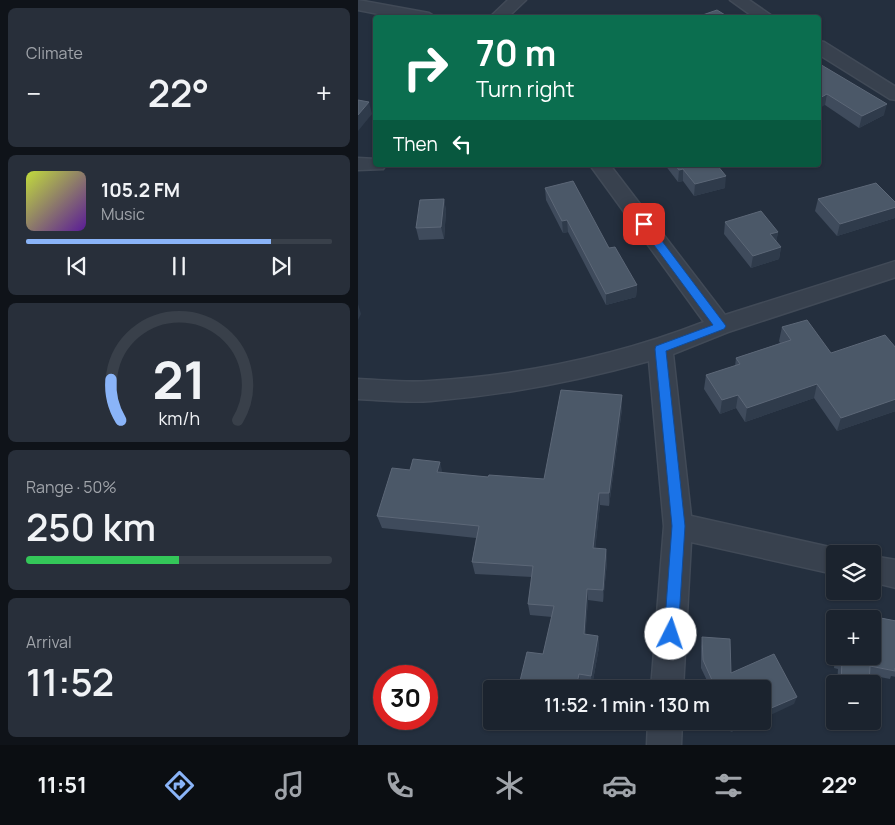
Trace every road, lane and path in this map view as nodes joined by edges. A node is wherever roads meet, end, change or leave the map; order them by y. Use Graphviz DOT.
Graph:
graph roads {
  1 [pos="518,0"];
  2 [pos="738,0"];
  3 [pos="358,5"];
  4 [pos="413,15"];
  5 [pos="500,15"];
  6 [pos="762,15"];
  7 [pos="821,48"];
  8 [pos="896,95"];
  9 [pos="358,164"];
  10 [pos="373,165"];
  11 [pos="601,167"];
  12 [pos="896,269"];
  13 [pos="720,326"];
  14 [pos="660,349"];
  15 [pos="358,389"];
  16 [pos="678,526"];
  17 [pos="826,559"];
  18 [pos="881,571"];
  19 [pos="896,574"];
  20 [pos="668,680"];
  21 [pos="665,730"];
  22 [pos="664,745"];
  1 -- 5 [label="street"];
  2 -- 6 [label="street"];
  3 -- 4 [label="street"];
  7 -- 8 [label="street"];
  9 -- 10 [label="street"];
  11 -- 13 [label="street"];
  12 -- 13 [label="street"];
  13 -- 14 [label="street"];
  14 -- 15 [label="street"];
  14 -- 16 [label="street"];
  16 -- 17 [label="street"];
  16 -- 20 [label="street"];
  18 -- 19 [label="street"];
  21 -- 22 [label="street"];
}
